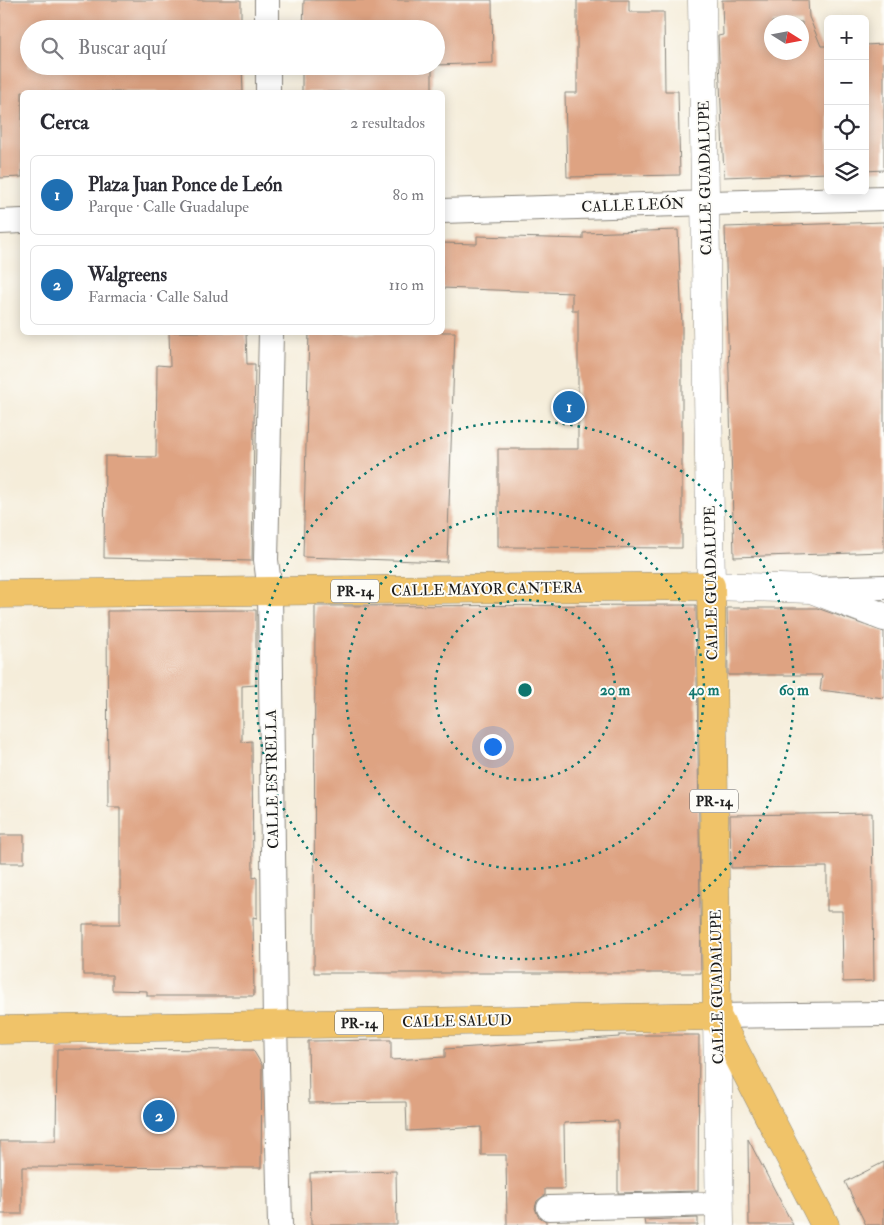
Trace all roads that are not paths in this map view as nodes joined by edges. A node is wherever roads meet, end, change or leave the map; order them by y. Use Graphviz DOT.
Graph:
graph roads {
  1 [pos="267,0"];
  2 [pos="702,0"];
  3 [pos="267,20"];
  4 [pos="268,75"];
  5 [pos="268,90"];
  6 [pos="884,198"];
  7 [pos="706,203"];
  8 [pos="445,211"];
  9 [pos="20,221"];
  10 [pos="0,222"];
  11 [pos="271,335"];
  12 [pos="711,586"];
  13 [pos="884,587"];
  14 [pos="811,589"];
  15 [pos="270,592"];
  16 [pos="0,594"];
  17 [pos="884,617"];
  18 [pos="884,1014"];
  19 [pos="717,1016"];
  20 [pos="275,1024"];
  21 [pos="0,1030"];
  22 [pos="549,1208"];
  23 [pos="720,1214"];
  24 [pos="280,1225"];
  25 [pos="825,1225"];
  1 -- 3 [label="street"];
  2 -- 7 [label="street, CALLE GUADALUPE"];
  4 -- 5 [label="street"];
  6 -- 7 [label="street, CALLE LEÓN"];
  7 -- 8 [label="street, CALLE LEÓN"];
  7 -- 12 [label="street, CALLE GUADALUPE"];
  9 -- 10 [label="street"];
  11 -- 15 [label="street, CALLE ESTRELLA"];
  12 -- 14 [label="street, CALLE MAYOR CANTERA"];
  12 -- 15 [label="main road, CALLE MAYOR CANTERA / PR-14"];
  12 -- 19 [label="main road, CALLE GUADALUPE / PR-14"];
  13 -- 14 [label="street, CALLE MAYOR CANTERA"];
  14 -- 17 [label="street"];
  15 -- 16 [label="main road, CALLE MAYOR CANTERA / PR-14"];
  15 -- 20 [label="street, CALLE ESTRELLA"];
  18 -- 19 [label="street, CALLE SALUD"];
  19 -- 20 [label="main road, CALLE SALUD / PR-14"];
  19 -- 23 [label="street, CALLE GUADALUPE"];
  19 -- 25 [label="main road, PR-14"];
  20 -- 21 [label="main road, CALLE SALUD / PR-14"];
  20 -- 24 [label="street, CALLE ESTRELLA"];
  22 -- 23 [label="street"];
}
